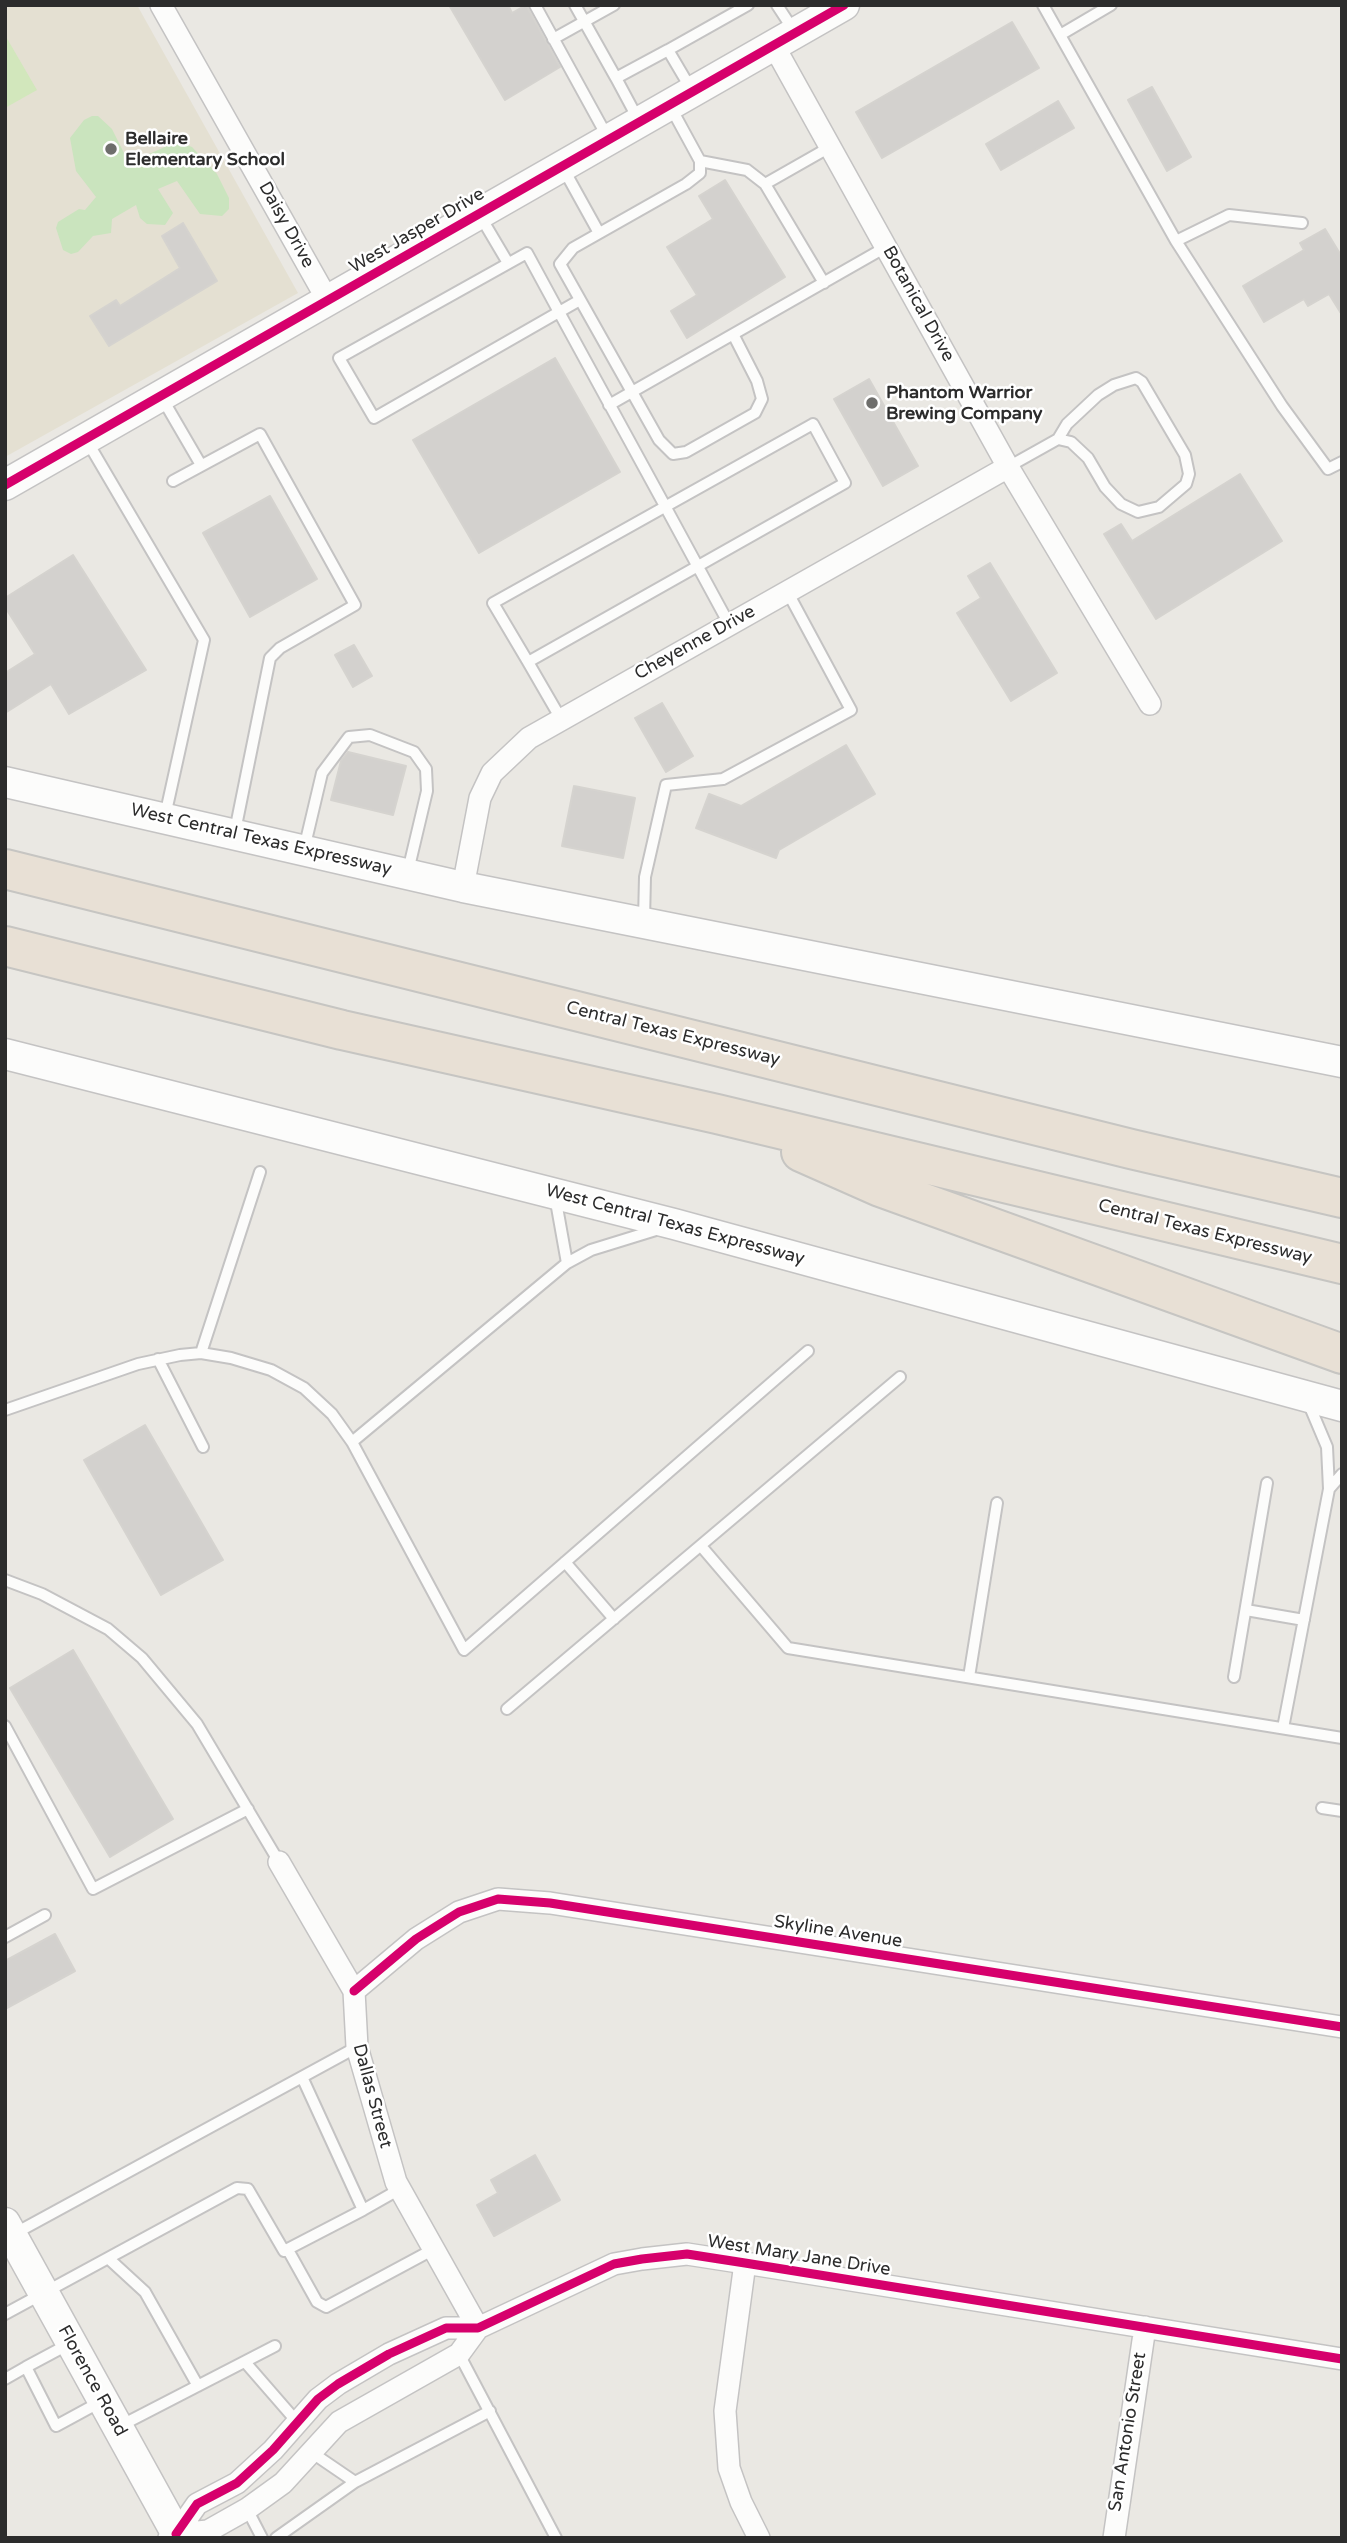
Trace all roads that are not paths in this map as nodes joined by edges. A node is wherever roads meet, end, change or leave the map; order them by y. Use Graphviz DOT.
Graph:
graph roads {
  1 [pos="161,5"];
  2 [pos="535,5"];
  3 [pos="575,5"];
  4 [pos="614,5"];
  5 [pos="748,5"];
  6 [pos="777,5"];
  7 [pos="844,5"];
  8 [pos="1043,5"];
  9 [pos="1111,5"];
  10 [pos="584,22"];
  11 [pos="1060,35"];
  12 [pos="554,39"];
  13 [pos="785,40"];
  14 [pos="668,50"];
  15 [pos="616,78"];
  16 [pos="682,99"];
  17 [pos="640,123"];
  18 [pos="609,140"];
  19 [pos="830,148"];
  20 [pos="700,161"];
  21 [pos="562,167"];
  22 [pos="765,184"];
  23 [pos="478,214"];
  24 [pos="1302,223"];
  25 [pos="599,233"];
  26 [pos="1176,241"];
  27 [pos="886,247"];
  28 [pos="508,263"];
  29 [pos="824,283"];
  30 [pos="327,299"];
  31 [pos="580,300"];
  32 [pos="559,312"];
  33 [pos="734,336"];
  34 [pos="631,391"];
  35 [pos="160,396"];
  36 [pos="610,405"];
  37 [pos="85,439"];
  38 [pos="1058,439"];
  39 [pos="1342,462"];
  40 [pos="201,465"];
  41 [pos="1008,467"];
  42 [pos="173,481"];
  43 [pos="5,485"];
  44 [pos="665,506"];
  45 [pos="698,567"];
  46 [pos="788,591"];
  47 [pos="729,624"];
  48 [pos="528,662"];
  49 [pos="1150,704"];
  50 [pos="561,719"];
  51 [pos="5,782"];
  52 [pos="165,818"];
  53 [pos="235,834"];
  54 [pos="303,850"];
  55 [pos="5,869"];
  56 [pos="408,874"];
  57 [pos="463,887"];
  58 [pos="643,923"];
  59 [pos="5,946"];
  60 [pos="5,1054"];
  61 [pos="1342,1062"];
  62 [pos="717,1114"];
  63 [pos="260,1172"];
  64 [pos="555,1193"];
  65 [pos="1342,1198"];
  66 [pos="674,1224"];
  67 [pos="567,1263"];
  68 [pos="1342,1264"];
  69 [pos="808,1351"];
  70 [pos="201,1353"];
  71 [pos="1342,1354"];
  72 [pos="158,1359"];
  73 [pos="900,1377"];
  74 [pos="1305,1396"];
  75 [pos="1342,1406"];
  76 [pos="5,1410"];
  77 [pos="352,1443"];
  78 [pos="203,1447"];
  79 [pos="1342,1474"];
  80 [pos="1267,1483"];
  81 [pos="1329,1489"];
  82 [pos="997,1503"];
  83 [pos="701,1546"];
  84 [pos="565,1562"];
  85 [pos="5,1580"];
  86 [pos="1245,1610"];
  87 [pos="614,1619"];
  88 [pos="1304,1620"];
  89 [pos="969,1677"];
  90 [pos="1234,1677"];
  91 [pos="507,1709"];
  92 [pos="5,1726"];
  93 [pos="1283,1728"];
  94 [pos="1342,1738"];
  95 [pos="1322,1808"];
  96 [pos="247,1809"];
  97 [pos="1342,1811"];
  98 [pos="279,1862"];
  99 [pos="46,1915"];
  100 [pos="5,1937"];
  101 [pos="354,1991"];
  102 [pos="1342,2027"];
  103 [pos="357,2047"];
  104 [pos="302,2077"];
  105 [pos="400,2189"];
  106 [pos="363,2210"];
  107 [pos="8,2229"];
  108 [pos="434,2249"];
  109 [pos="288,2250"];
  110 [pos="108,2258"];
  111 [pos="745,2263"];
  112 [pos="43,2292"];
  113 [pos="5,2314"];
  114 [pos="1145,2327"];
  115 [pos="478,2328"];
  116 [pos="71,2343"];
  117 [pos="275,2346"];
  118 [pos="459,2354"];
  119 [pos="1342,2359"];
  120 [pos="245,2361"];
  121 [pos="26,2367"];
  122 [pos="5,2379"];
  123 [pos="198,2386"];
  124 [pos="318,2399"];
  125 [pos="103,2400"];
  126 [pos="490,2411"];
  127 [pos="339,2422"];
  128 [pos="298,2423"];
  129 [pos="118,2428"];
  130 [pos="311,2452"];
  131 [pos="355,2482"];
  132 [pos="247,2509"];
  133 [pos="175,2536"];
  134 [pos="262,2538"];
  135 [pos="276,2538"];
  136 [pos="556,2538"];
  137 [pos="759,2538"];
  138 [pos="1114,2538"];
  1 -- 30 [label="street, Daisy Drive"];
  2 -- 12 [label="lane"];
  3 -- 10 [label="lane"];
  4 -- 10 [label="lane"];
  5 -- 14 [label="lane"];
  6 -- 13 [label="lane"];
  7 -- 13 [label="main road, West Jasper Drive"];
  8 -- 11 [label="lane"];
  9 -- 11 [label="lane"];
  10 -- 12 [label="lane"];
  10 -- 15 [label="lane"];
  11 -- 26 [label="lane"];
  12 -- 18 [label="lane"];
  13 -- 16 [label="main road, West Jasper Drive"];
  13 -- 19 [label="street, Botanical Drive"];
  14 -- 15 [label="lane"];
  14 -- 16 [label="lane"];
  15 -- 17 [label="lane"];
  16 -- 17 [label="main road, West Jasper Drive"];
  16 -- 20 [label="lane"];
  17 -- 18 [label="main road, West Jasper Drive"];
  18 -- 21 [label="main road, West Jasper Drive"];
  19 -- 22 [label="lane"];
  19 -- 27 [label="street, Botanical Drive"];
  20 -- 22 [label="lane"];
  20 -- 25 [label="lane"];
  21 -- 23 [label="main road, West Jasper Drive"];
  21 -- 25 [label="lane"];
  22 -- 29 [label="lane"];
  23 -- 28 [label="lane"];
  23 -- 30 [label="main road, West Jasper Drive"];
  24 -- 26 [label="lane"];
  25 -- 31 [label="lane"];
  26 -- 39 [label="lane"];
  27 -- 29 [label="lane"];
  27 -- 41 [label="street, Botanical Drive"];
  28 -- 32 [label="lane"];
  28 -- 32 [label="lane"];
  29 -- 33 [label="lane"];
  30 -- 35 [label="main road, West Jasper Drive"];
  31 -- 32 [label="lane"];
  31 -- 34 [label="lane"];
  32 -- 36 [label="lane"];
  33 -- 34 [label="lane"];
  33 -- 34 [label="lane"];
  34 -- 36 [label="lane"];
  35 -- 37 [label="main road, West Jasper Drive"];
  35 -- 40 [label="lane"];
  36 -- 44 [label="lane"];
  37 -- 43 [label="main road, West Jasper Drive"];
  37 -- 52 [label="lane"];
  38 -- 38 [label="lane"];
  38 -- 41 [label="lane"];
  40 -- 42 [label="lane"];
  40 -- 53 [label="lane"];
  41 -- 46 [label="street, Cheyenne Drive"];
  41 -- 49 [label="street, Botanical Drive"];
  44 -- 45 [label="lane"];
  44 -- 45 [label="lane"];
  44 -- 48 [label="lane"];
  45 -- 47 [label="lane"];
  45 -- 48 [label="lane"];
  46 -- 47 [label="street, Cheyenne Drive"];
  46 -- 58 [label="lane"];
  47 -- 50 [label="street, Cheyenne Drive"];
  48 -- 50 [label="lane"];
  50 -- 57 [label="street, Cheyenne Drive"];
  51 -- 52 [label="main road, West Central Texas Expressway"];
  52 -- 53 [label="main road, West Central Texas Expressway"];
  53 -- 54 [label="main road, West Central Texas Expressway"];
  54 -- 56 [label="main road, West Central Texas Expressway"];
  54 -- 56 [label="lane"];
  55 -- 65 [label="highway, Central Texas Expressway"];
  56 -- 57 [label="main road, West Central Texas Expressway"];
  57 -- 58 [label="main road, West Central Texas Expressway"];
  58 -- 61 [label="main road, West Central Texas Expressway"];
  59 -- 62 [label="highway, Central Texas Expressway"];
  60 -- 64 [label="main road, West Central Texas Expressway"];
  62 -- 68 [label="highway, Central Texas Expressway"];
  62 -- 71 [label="highway"];
  63 -- 70 [label="lane"];
  64 -- 66 [label="main road, West Central Texas Expressway"];
  64 -- 67 [label="lane"];
  66 -- 67 [label="lane"];
  66 -- 74 [label="main road, West Central Texas Expressway"];
  67 -- 77 [label="lane"];
  69 -- 84 [label="lane"];
  70 -- 72 [label="lane"];
  70 -- 77 [label="lane"];
  72 -- 76 [label="lane"];
  72 -- 78 [label="lane"];
  73 -- 83 [label="lane"];
  74 -- 75 [label="main road, West Central Texas Expressway"];
  74 -- 81 [label="lane"];
  77 -- 84 [label="lane"];
  79 -- 81 [label="lane"];
  80 -- 86 [label="lane"];
  81 -- 88 [label="lane"];
  82 -- 89 [label="lane"];
  83 -- 87 [label="lane"];
  83 -- 89 [label="lane"];
  84 -- 87 [label="lane"];
  85 -- 96 [label="lane"];
  86 -- 88 [label="lane"];
  86 -- 90 [label="lane"];
  87 -- 91 [label="lane"];
  88 -- 93 [label="lane"];
  89 -- 93 [label="lane"];
  92 -- 96 [label="lane"];
  93 -- 94 [label="lane"];
  95 -- 97 [label="lane"];
  96 -- 98 [label="lane"];
  98 -- 101 [label="street, Dallas Street"];
  99 -- 100 [label="lane"];
  101 -- 102 [label="street, Skyline Avenue"];
  101 -- 103 [label="street, Dallas Street"];
  103 -- 104 [label="lane"];
  103 -- 105 [label="street, Dallas Street"];
  104 -- 106 [label="lane"];
  104 -- 107 [label="lane"];
  105 -- 106 [label="lane"];
  105 -- 108 [label="street, Dallas Street"];
  106 -- 109 [label="lane"];
  107 -- 112 [label="main road, Florence Road"];
  108 -- 109 [label="lane"];
  108 -- 115 [label="street, Dallas Street"];
  109 -- 110 [label="lane"];
  110 -- 112 [label="lane"];
  110 -- 123 [label="lane"];
  111 -- 114 [label="street, West Mary Jane Drive"];
  111 -- 115 [label="street, West Mary Jane Drive"];
  111 -- 137 [label="street"];
  112 -- 113 [label="lane"];
  112 -- 116 [label="main road, Florence Road"];
  114 -- 119 [label="street, West Mary Jane Drive"];
  114 -- 138 [label="street, San Antonio Street"];
  115 -- 118 [label="street, West Mary Jane Drive"];
  115 -- 124 [label="street, West Mary Jane Drive"];
  116 -- 121 [label="lane"];
  116 -- 125 [label="main road, Florence Road"];
  117 -- 120 [label="lane"];
  118 -- 126 [label="lane"];
  118 -- 127 [label="street, West Mary Jane Drive"];
  120 -- 123 [label="lane"];
  120 -- 128 [label="lane"];
  121 -- 122 [label="lane"];
  121 -- 125 [label="lane"];
  123 -- 129 [label="lane"];
  124 -- 127 [label="street"];
  124 -- 128 [label="street, West Mary Jane Drive"];
  125 -- 129 [label="main road, Florence Road"];
  126 -- 131 [label="lane"];
  126 -- 136 [label="lane"];
  127 -- 130 [label="street, West Mary Jane Drive"];
  128 -- 133 [label="street, West Mary Jane Drive"];
  129 -- 133 [label="main road, Florence Road"];
  130 -- 131 [label="lane"];
  130 -- 132 [label="street, West Mary Jane Drive"];
  131 -- 135 [label="lane"];
  132 -- 133 [label="street, West Mary Jane Drive"];
  132 -- 134 [label="lane"];
}
